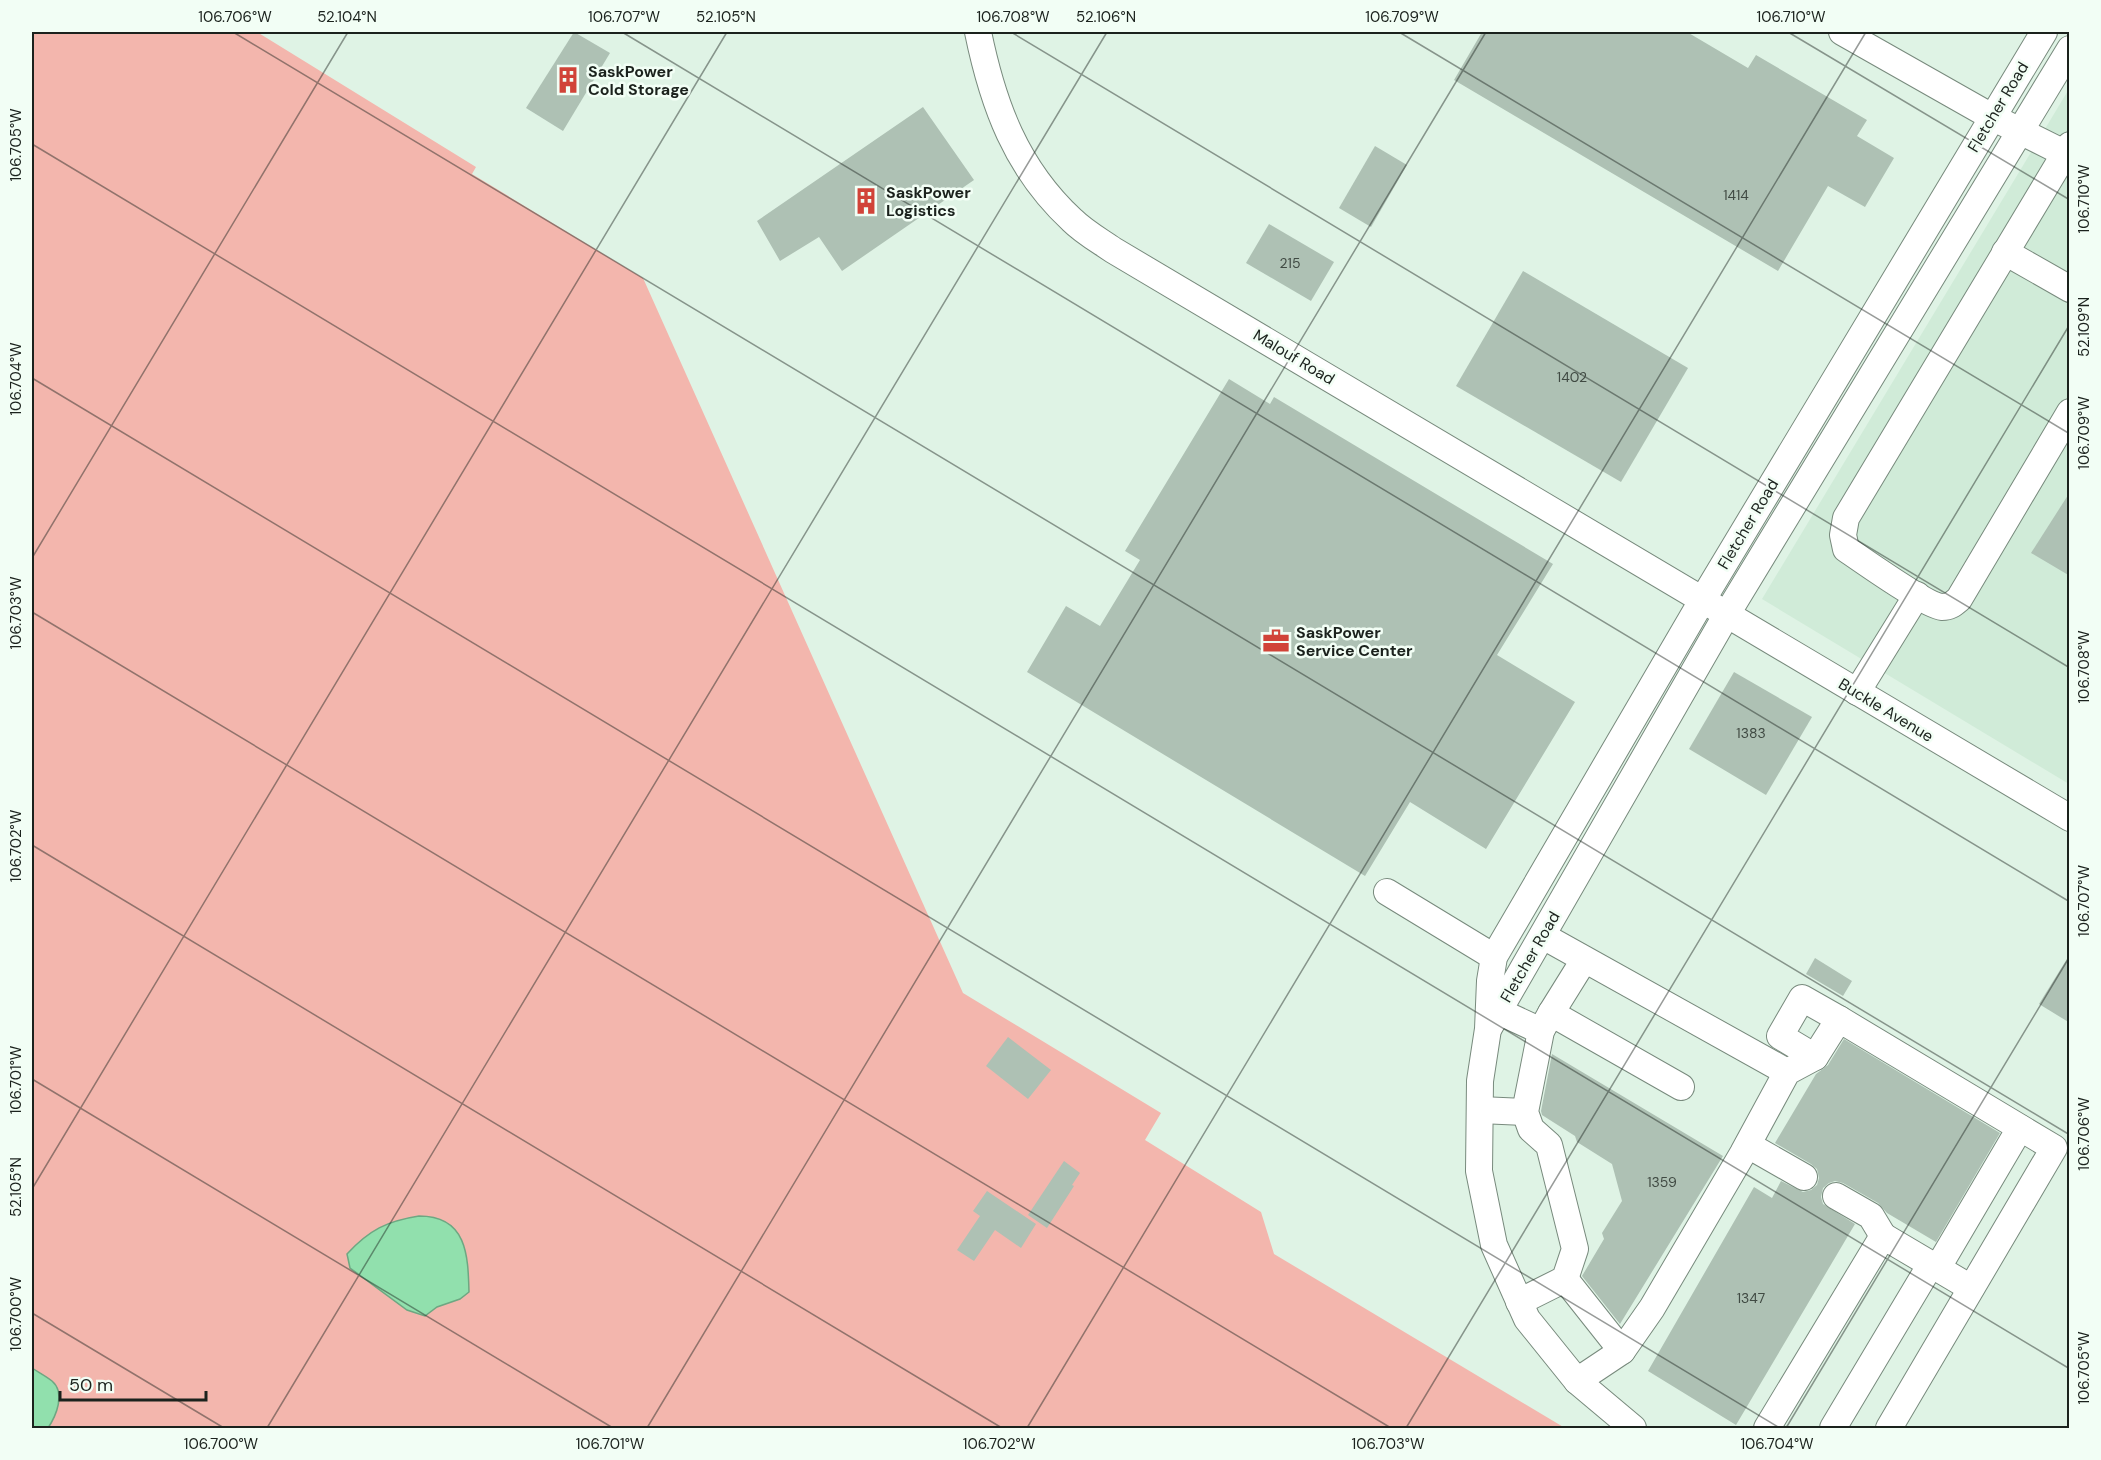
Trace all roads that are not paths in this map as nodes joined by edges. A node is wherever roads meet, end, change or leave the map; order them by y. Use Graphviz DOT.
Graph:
graph roads {
  1 [pos="978,32"];
  2 [pos="1842,32"];
  3 [pos="2044,32"];
  4 [pos="2070,49"];
  5 [pos="1992,117"];
  6 [pos="2021,131"];
  7 [pos="2067,149"];
  8 [pos="2005,252"];
  9 [pos="2070,289"];
  10 [pos="2070,412"];
  11 [pos="1917,595"];
  12 [pos="1703,600"];
  13 [pos="1727,614"];
  14 [pos="1857,693"];
  15 [pos="2070,819"];
  16 [pos="1387,892"];
  17 [pos="1542,936"];
  18 [pos="1494,957"];
  19 [pos="1584,960"];
  20 [pos="1839,1019"];
  21 [pos="1493,1020"];
  22 [pos="1546,1022"];
  23 [pos="1815,1057"];
  24 [pos="1787,1072"];
  25 [pos="1681,1087"];
  26 [pos="1480,1110"];
  27 [pos="1525,1112"];
  28 [pos="2020,1128"];
  29 [pos="1748,1145"];
  30 [pos="1804,1177"];
  31 [pos="1836,1196"];
  32 [pos="1883,1236"];
  33 [pos="1934,1266"];
  34 [pos="1565,1279"];
  35 [pos="1971,1288"];
  36 [pos="1519,1302"];
  37 [pos="1622,1352"];
  38 [pos="1577,1381"];
  39 [pos="1633,1428"];
  40 [pos="1767,1428"];
  41 [pos="1833,1428"];
  42 [pos="1889,1428"];
  1 -- 12 [label="street, Malouf Road"];
  2 -- 5 [label="street"];
  3 -- 5 [label="street, Fletcher Road"];
  4 -- 6 [label="street, Fletcher Road"];
  5 -- 6 [label="street"];
  5 -- 12 [label="street, Fletcher Road"];
  6 -- 7 [label="street"];
  6 -- 13 [label="street, Fletcher Road"];
  7 -- 8 [label="street"];
  8 -- 9 [label="street"];
  8 -- 11 [label="street"];
  10 -- 11 [label="street"];
  11 -- 14 [label="street"];
  12 -- 13 [label="street, Buckle Avenue"];
  12 -- 18 [label="street, Fletcher Road"];
  13 -- 14 [label="street, Buckle Avenue"];
  13 -- 17 [label="street, Fletcher Road"];
  14 -- 15 [label="street, Buckle Avenue"];
  16 -- 18 [label="street"];
  17 -- 19 [label="street"];
  17 -- 21 [label="street, Fletcher Road"];
  18 -- 21 [label="street, Fletcher Road"];
  19 -- 22 [label="street"];
  19 -- 24 [label="street"];
  20 -- 23 [label="street"];
  20 -- 23 [label="street"];
  20 -- 28 [label="street"];
  21 -- 22 [label="street"];
  21 -- 26 [label="street, Fletcher Road"];
  22 -- 25 [label="street"];
  22 -- 27 [label="street"];
  23 -- 24 [label="street"];
  24 -- 29 [label="street"];
  26 -- 27 [label="street"];
  26 -- 36 [label="street, Fletcher Road"];
  27 -- 34 [label="street"];
  28 -- 33 [label="street"];
  28 -- 35 [label="street"];
  29 -- 30 [label="street"];
  29 -- 37 [label="street"];
  31 -- 32 [label="street"];
  32 -- 33 [label="street"];
  32 -- 40 [label="street"];
  33 -- 35 [label="street"];
  33 -- 41 [label="street"];
  34 -- 36 [label="street"];
  34 -- 37 [label="street"];
  35 -- 42 [label="street"];
  36 -- 38 [label="street, Fletcher Road"];
  37 -- 38 [label="street"];
  38 -- 39 [label="street, Fletcher Road"];
}
